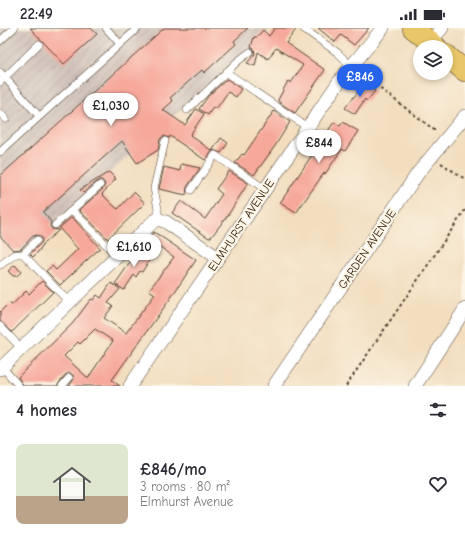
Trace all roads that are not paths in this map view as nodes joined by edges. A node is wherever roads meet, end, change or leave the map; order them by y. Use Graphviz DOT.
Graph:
graph roads {
  1 [pos="14,28"];
  2 [pos="106,28"];
  3 [pos="138,28"];
  4 [pos="383,28"];
  5 [pos="413,28"];
  6 [pos="304,29"];
  7 [pos="436,39"];
  8 [pos="0,41"];
  9 [pos="39,44"];
  10 [pos="120,44"];
  11 [pos="250,52"];
  12 [pos="453,61"];
  13 [pos="351,66"];
  14 [pos="465,71"];
  15 [pos="226,72"];
  16 [pos="1,77"];
  17 [pos="187,110"];
  18 [pos="0,113"];
  19 [pos="39,116"];
  20 [pos="465,116"];
  21 [pos="6,119"];
  22 [pos="307,127"];
  23 [pos="165,141"];
  24 [pos="0,152"];
  25 [pos="100,185"];
  26 [pos="265,189"];
  27 [pos="191,190"];
  28 [pos="72,210"];
  29 [pos="158,219"];
  30 [pos="55,225"];
  31 [pos="37,240"];
  32 [pos="23,254"];
  33 [pos="117,256"];
  34 [pos="218,258"];
  35 [pos="0,265"];
  36 [pos="69,302"];
  37 [pos="465,309"];
  38 [pos="0,326"];
  39 [pos="21,348"];
  40 [pos="1,368"];
  41 [pos="69,378"];
  42 [pos="19,386"];
  43 [pos="62,386"];
  44 [pos="130,386"];
  45 [pos="274,386"];
  46 [pos="414,386"];
  1 -- 8 [label="lane"];
  2 -- 10 [label="lane"];
  3 -- 10 [label="lane"];
  4 -- 13 [label="street, ELMHURST AVENUE"];
  5 -- 7 [label="main road"];
  6 -- 13 [label="lane"];
  9 -- 16 [label="lane"];
  10 -- 19 [label="lane"];
  11 -- 15 [label="lane"];
  12 -- 14 [label="main road"];
  13 -- 22 [label="street, ELMHURST AVENUE"];
  15 -- 17 [label="lane"];
  15 -- 22 [label="lane"];
  16 -- 19 [label="lane"];
  18 -- 21 [label="lane"];
  19 -- 24 [label="lane"];
  20 -- 45 [label="street, GARDEN AVENUE"];
  22 -- 26 [label="street, ELMHURST AVENUE"];
  23 -- 29 [label="lane"];
  25 -- 28 [label="lane"];
  26 -- 27 [label="lane"];
  26 -- 34 [label="street, ELMHURST AVENUE"];
  28 -- 30 [label="lane"];
  28 -- 33 [label="lane"];
  29 -- 33 [label="street"];
  29 -- 34 [label="street"];
  31 -- 32 [label="lane"];
  32 -- 35 [label="lane"];
  32 -- 36 [label="lane"];
  33 -- 36 [label="street"];
  34 -- 44 [label="street, ELMHURST AVENUE"];
  36 -- 39 [label="street"];
  37 -- 46 [label="street"];
  38 -- 39 [label="lane"];
  39 -- 40 [label="street"];
  40 -- 42 [label="lane"];
  41 -- 43 [label="lane"];
}
